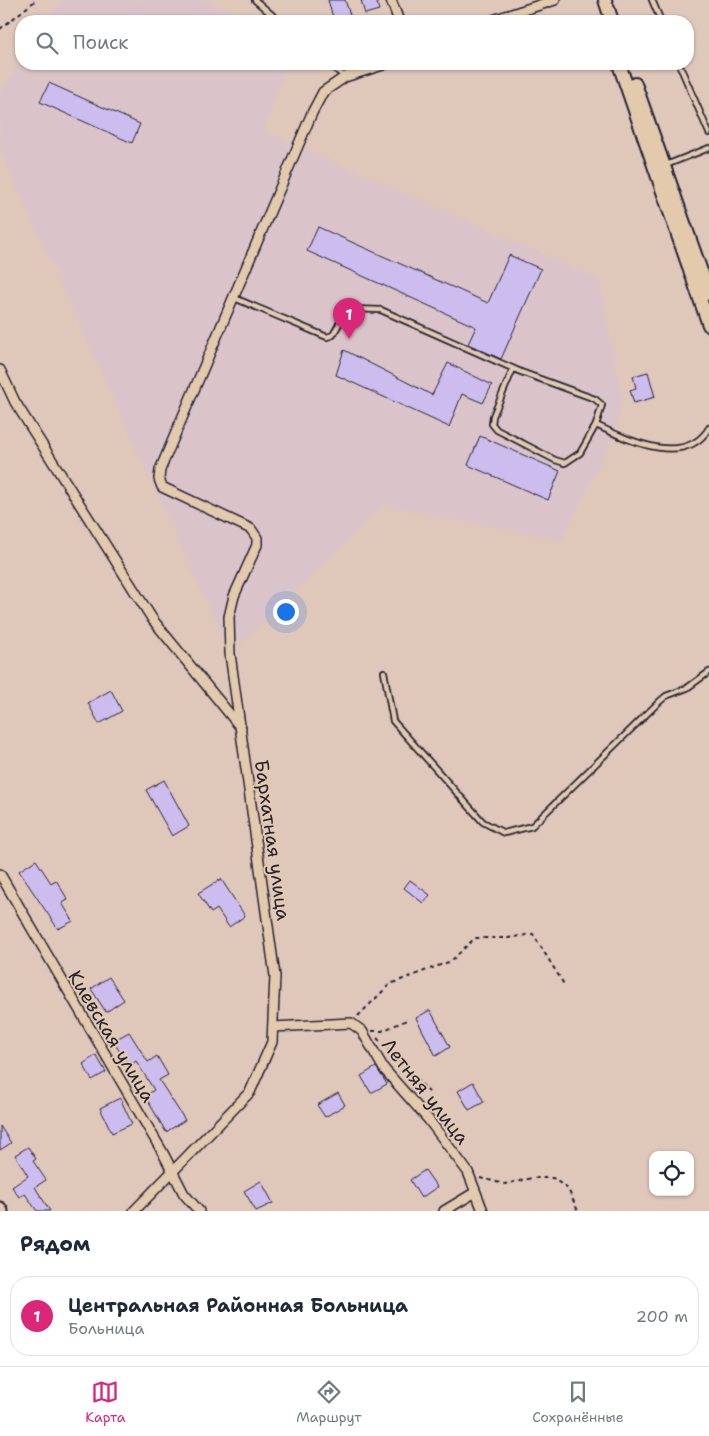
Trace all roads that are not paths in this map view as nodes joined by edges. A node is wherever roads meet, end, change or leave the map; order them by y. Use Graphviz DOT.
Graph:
graph roads {
  1 [pos="255,0"];
  2 [pos="391,0"];
  3 [pos="555,0"];
  4 [pos="597,0"];
  5 [pos="605,0"];
  6 [pos="652,0"];
  7 [pos="273,15"];
  8 [pos="397,15"];
  9 [pos="509,15"];
  10 [pos="602,15"];
  11 [pos="610,15"];
  12 [pos="658,15"];
  13 [pos="336,70"];
  14 [pos="367,70"];
  15 [pos="621,70"];
  16 [pos="629,70"];
  17 [pos="682,70"];
  18 [pos="345,77"];
  19 [pos="709,133"];
  20 [pos="709,148"];
  21 [pos="664,166"];
  22 [pos="704,292"];
  23 [pos="232,297"];
  24 [pos="709,325"];
  25 [pos="514,369"];
  26 [pos="0,370"];
  27 [pos="596,425"];
  28 [pos="709,428"];
  29 [pos="384,672"];
  30 [pos="709,672"];
  31 [pos="241,728"];
  32 [pos="0,874"];
  33 [pos="273,1027"];
  34 [pos="173,1172"];
  35 [pos="474,1193"];
  36 [pos="0,1208"];
  37 [pos="2,1211"];
  38 [pos="134,1211"];
  39 [pos="199,1211"];
  40 [pos="444,1211"];
  41 [pos="483,1211"];
  1 -- 7 [label="lane"];
  2 -- 8 [label="street"];
  3 -- 9 [label="street"];
  4 -- 10 [label="main road"];
  5 -- 11 [label="main road"];
  6 -- 12 [label="lane"];
  13 -- 18 [label="lane"];
  14 -- 18 [label="street"];
  15 -- 22 [label="main road"];
  16 -- 21 [label="main road"];
  17 -- 19 [label="lane"];
  18 -- 23 [label="street"];
  20 -- 21 [label="lane"];
  21 -- 22 [label="main road"];
  22 -- 24 [label="main road"];
  23 -- 25 [label="lane"];
  23 -- 31 [label="street, Бархатная улица"];
  25 -- 27 [label="lane"];
  25 -- 27 [label="lane"];
  26 -- 31 [label="street"];
  27 -- 28 [label="lane"];
  29 -- 30 [label="lane"];
  31 -- 33 [label="street, Бархатная улица"];
  32 -- 34 [label="street, Киевская улица"];
  33 -- 34 [label="street, Бархатная улица"];
  33 -- 35 [label="street, Летняя улица"];
  34 -- 38 [label="street, Бархатная улица"];
  34 -- 39 [label="street, Киевская улица"];
  35 -- 40 [label="street"];
  35 -- 41 [label="street, Летняя улица"];
  36 -- 37 [label="street"];
}
